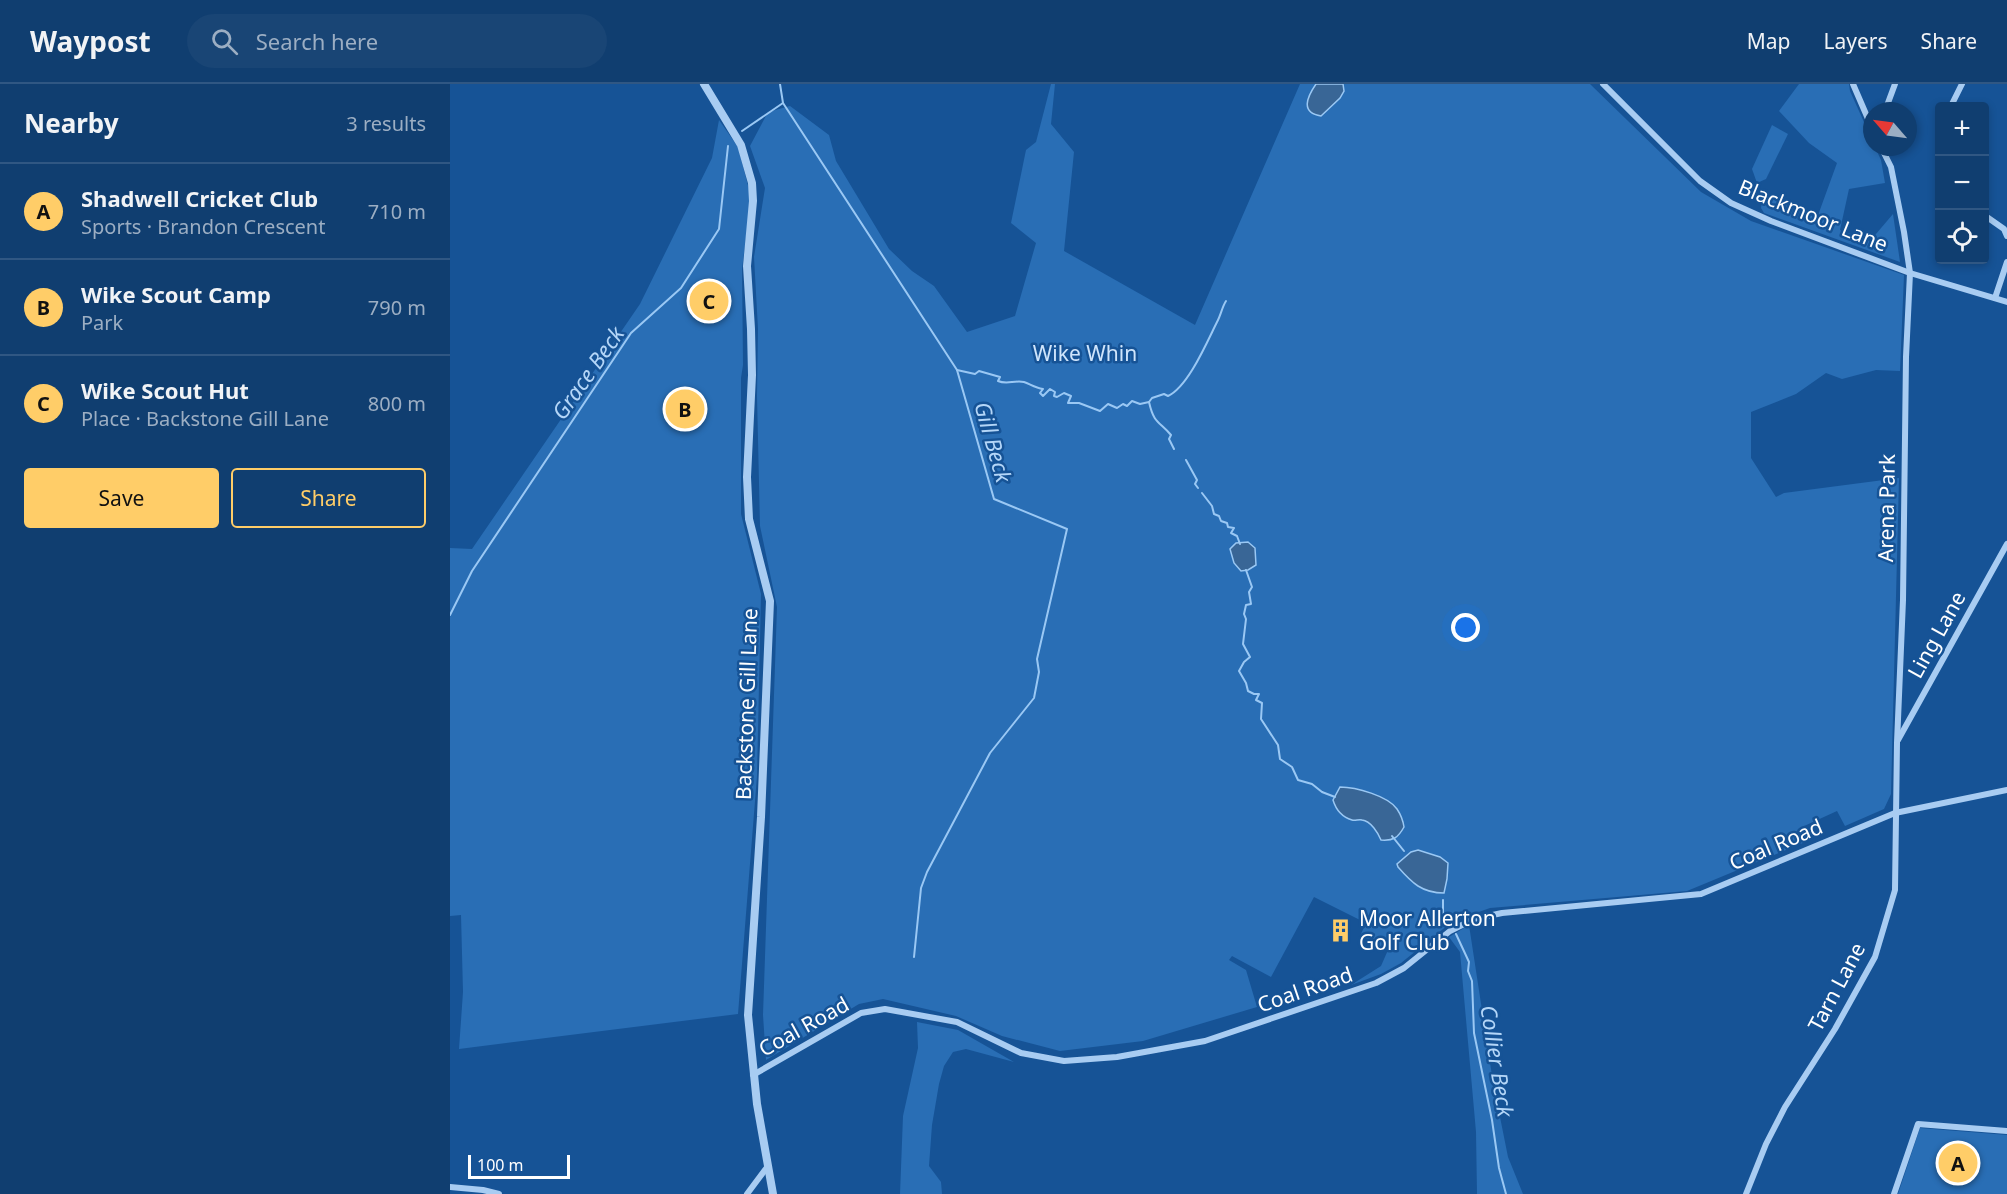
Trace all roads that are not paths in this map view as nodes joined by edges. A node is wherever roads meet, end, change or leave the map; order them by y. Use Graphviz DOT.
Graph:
graph roads {
  1 [pos="704,84"];
  2 [pos="1603,84"];
  3 [pos="1853,84"];
  4 [pos="1895,84"];
  5 [pos="1962,84"];
  6 [pos="1888,102"];
  7 [pos="1953,102"];
  8 [pos="1863,107"];
  9 [pos="1886,156"];
  10 [pos="1989,218"];
  11 [pos="2005,227"];
  12 [pos="2007,236"];
  13 [pos="2007,262"];
  14 [pos="1910,273"];
  15 [pos="1995,298"];
  16 [pos="2007,302"];
  17 [pos="2007,544"];
  18 [pos="1897,743"];
  19 [pos="2007,790"];
  20 [pos="1895,813"];
  21 [pos="753,1075"];
  22 [pos="2007,1131"];
  23 [pos="768,1166"];
  24 [pos="450,1187"];
  25 [pos="499,1194"];
  26 [pos="747,1194"];
  27 [pos="773,1194"];
  28 [pos="1746,1194"];
  29 [pos="1894,1194"];
  1 -- 21 [label="street, Backstone Gill Lane"];
  2 -- 14 [label="street, Blackmoor Lane"];
  3 -- 8 [label="street"];
  4 -- 6 [label="street"];
  5 -- 7 [label="street"];
  9 -- 14 [label="street, Arena Park"];
  10 -- 11 [label="street"];
  11 -- 12 [label="street"];
  13 -- 15 [label="street"];
  14 -- 15 [label="street, Blackmoor Lane"];
  14 -- 18 [label="street, Arena Park"];
  15 -- 16 [label="street, Blackmoor Lane"];
  17 -- 18 [label="street, Ling Lane"];
  18 -- 20 [label="street, Tarn Lane"];
  19 -- 20 [label="street, Coal Road"];
  20 -- 21 [label="street, Coal Road"];
  20 -- 28 [label="street, Tarn Lane"];
  21 -- 23 [label="street, Backstone Gill Lane"];
  22 -- 29 [label="street"];
  23 -- 26 [label="street"];
  23 -- 27 [label="street, Backstone Gill Lane"];
  24 -- 25 [label="street"];
}
